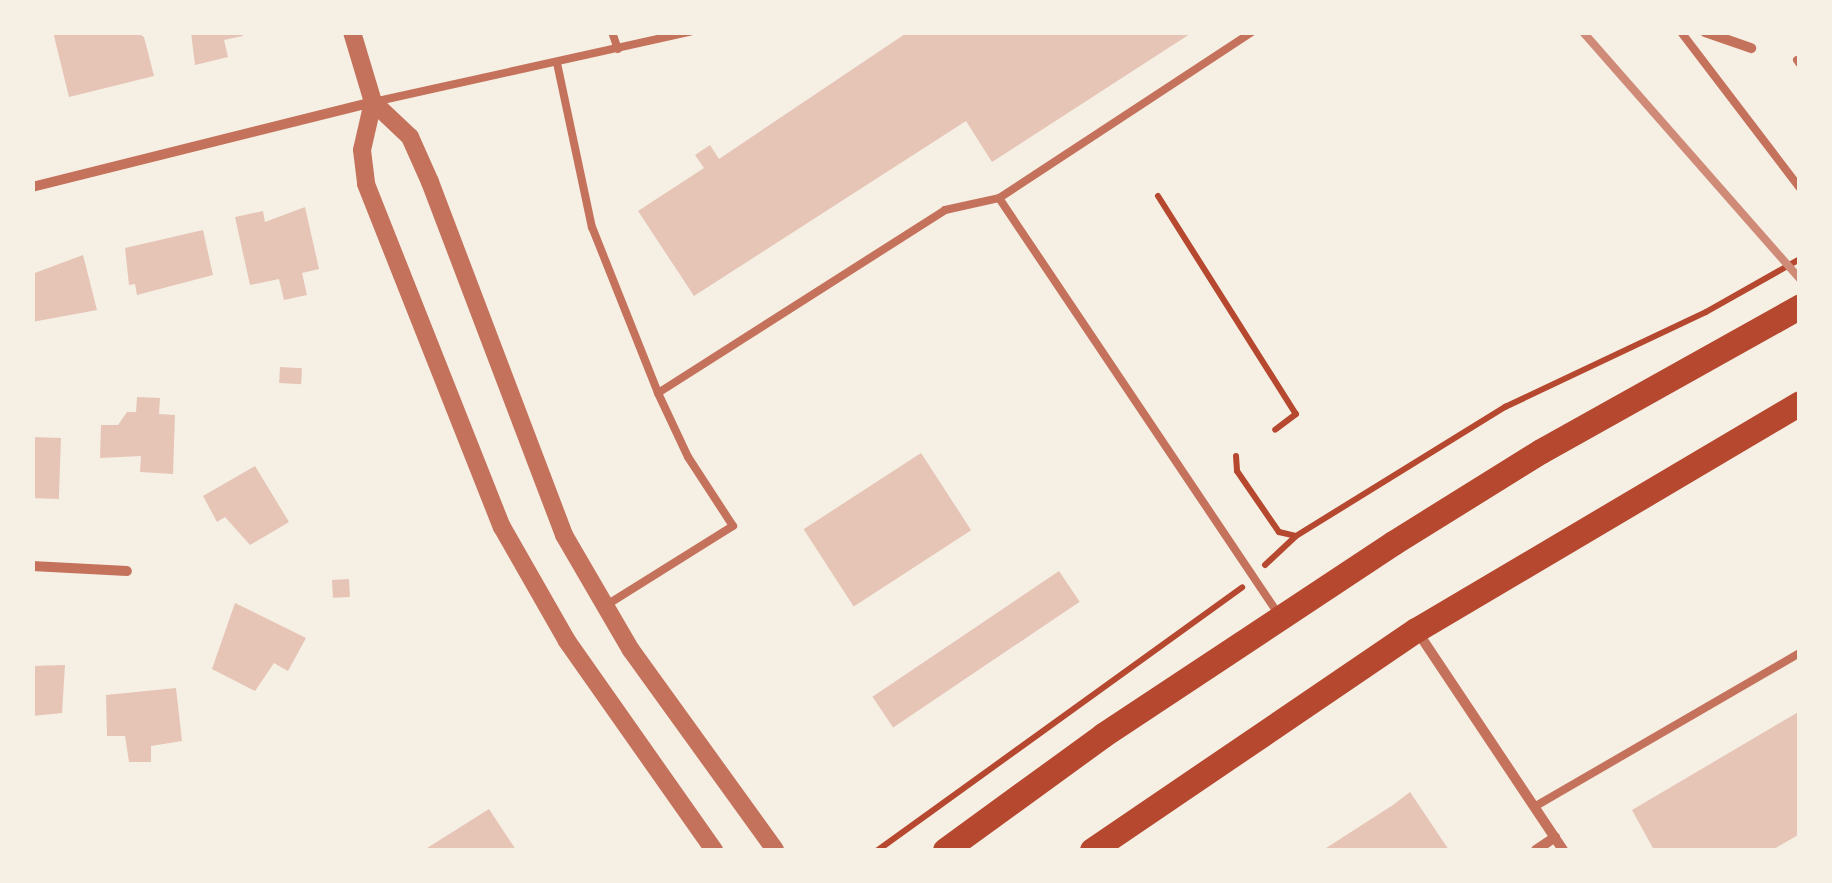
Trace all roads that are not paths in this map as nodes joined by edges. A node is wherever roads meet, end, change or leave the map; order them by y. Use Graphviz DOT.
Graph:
graph roads {
  1 [pos="352,32"];
  2 [pos="612,32"];
  3 [pos="689,32"];
  4 [pos="1252,32"];
  5 [pos="1681,32"];
  6 [pos="1705,32"];
  7 [pos="1751,48"];
  8 [pos="618,49"];
  9 [pos="557,63"];
  10 [pos="374,102"];
  11 [pos="32,188"];
  12 [pos="1800,188"];
  13 [pos="998,198"];
  14 [pos="1800,306"];
  15 [pos="658,393"];
  16 [pos="1796,412"];
  17 [pos="32,566"];
  18 [pos="127,571"];
  19 [pos="606,606"];
  20 [pos="1279,616"];
  21 [pos="1416,630"];
  22 [pos="1800,653"];
  23 [pos="1534,807"];
  24 [pos="1554,838"];
  25 [pos="714,850"];
  26 [pos="775,850"];
  27 [pos="945,850"];
  28 [pos="1092,850"];
  29 [pos="1536,850"];
  30 [pos="1563,850"];
  1 -- 10 [label="street"];
  2 -- 8 [label="lane"];
  3 -- 8 [label="lane"];
  4 -- 13 [label="lane"];
  5 -- 12 [label="lane"];
  6 -- 7 [label="street"];
  8 -- 9 [label="lane"];
  9 -- 10 [label="lane"];
  9 -- 15 [label="lane"];
  10 -- 11 [label="street"];
  10 -- 19 [label="street"];
  10 -- 25 [label="street"];
  13 -- 15 [label="lane"];
  13 -- 20 [label="lane"];
  14 -- 20 [label="main road"];
  15 -- 19 [label="lane"];
  16 -- 21 [label="main road"];
  17 -- 18 [label="street"];
  19 -- 26 [label="street"];
  20 -- 27 [label="main road"];
  21 -- 23 [label="street"];
  21 -- 28 [label="main road"];
  22 -- 23 [label="lane"];
  23 -- 24 [label="street"];
  24 -- 29 [label="street"];
  24 -- 30 [label="street"];
}
